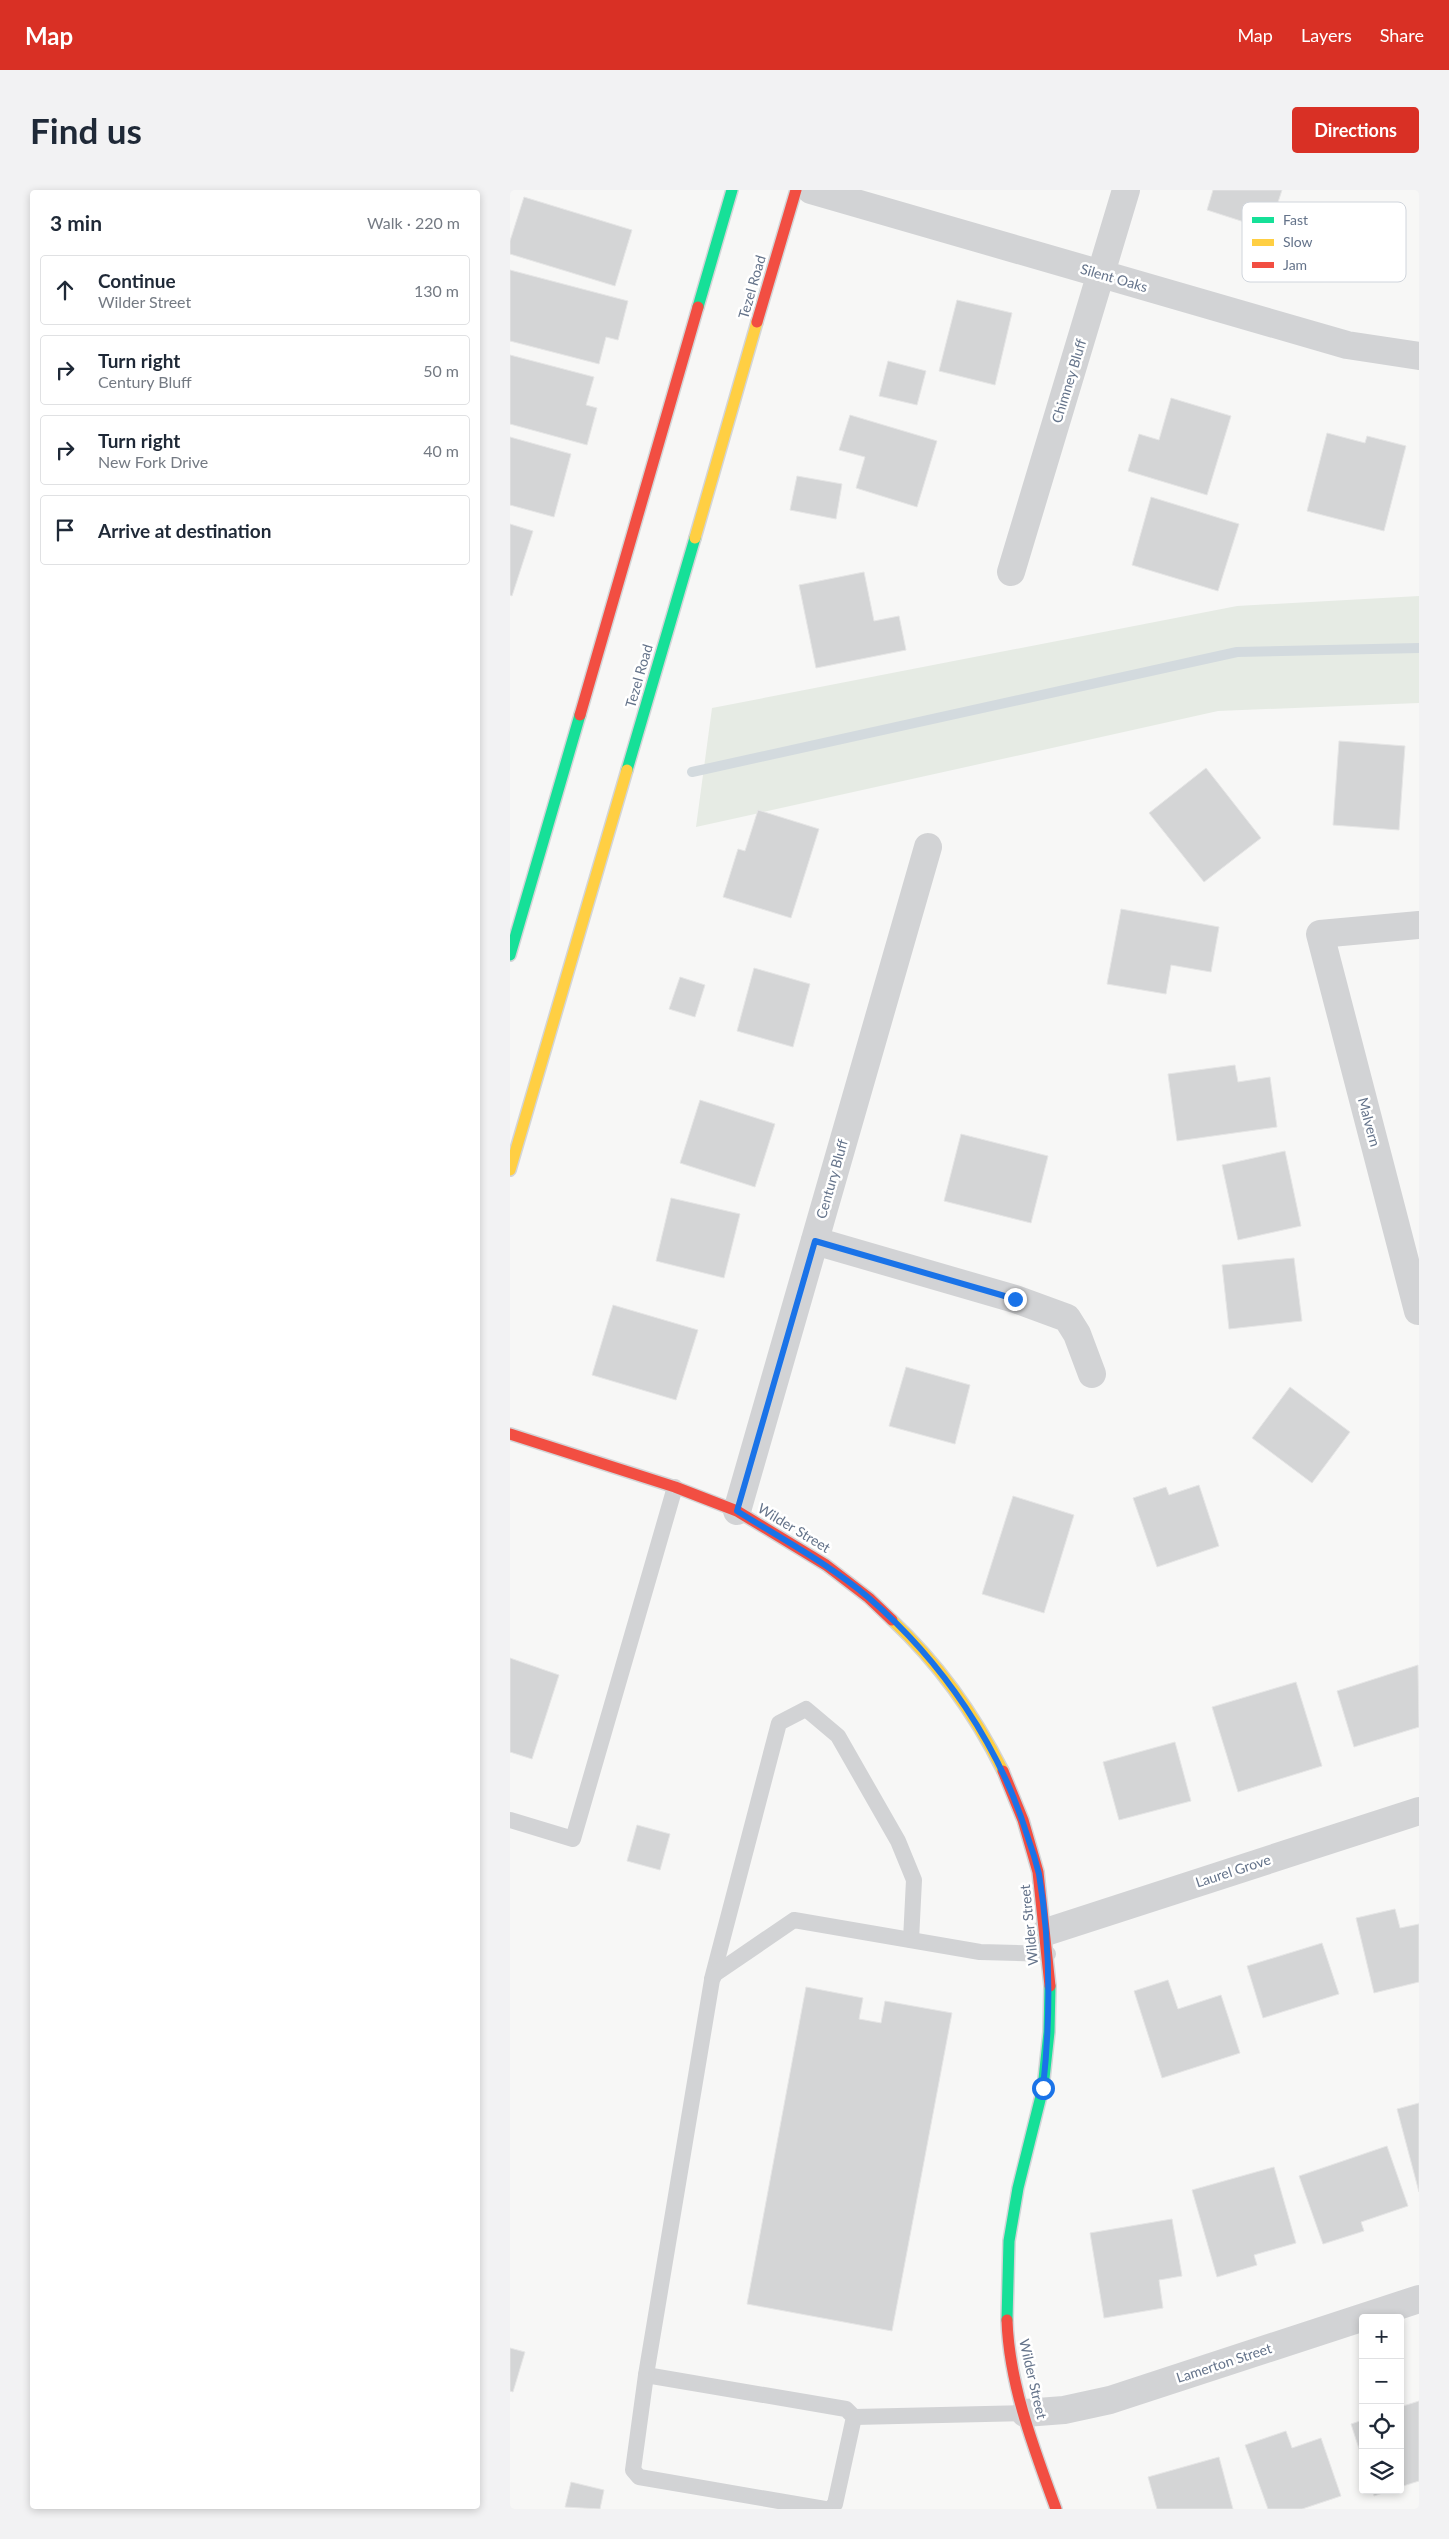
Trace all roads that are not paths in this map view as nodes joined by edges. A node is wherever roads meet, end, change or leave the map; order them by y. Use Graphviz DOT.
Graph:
graph roads {
  1 [pos="732,190"];
  2 [pos="796,190"];
  3 [pos="812,190"];
  4 [pos="1126,190"];
  5 [pos="1102,275"];
  6 [pos="1419,356"];
  7 [pos="1011,572"];
  8 [pos="928,847"];
  9 [pos="1419,925"];
  10 [pos="510,955"];
  11 [pos="510,1170"];
  12 [pos="815,1241"];
  13 [pos="1418,1311"];
  14 [pos="1092,1374"];
  15 [pos="510,1434"];
  16 [pos="675,1487"];
  17 [pos="737,1511"];
  18 [pos="1419,1811"];
  19 [pos="510,1820"];
  20 [pos="911,1940"];
  21 [pos="1047,1943"];
  22 [pos="712,1980"];
  23 [pos="1419,2299"];
  24 [pos="646,2375"];
  25 [pos="1025,2413"];
  26 [pos="854,2417"];
  27 [pos="826,2509"];
  28 [pos="830,2509"];
  29 [pos="1056,2509"];
  1 -- 10 [label="main road"];
  2 -- 11 [label="main road, Tezel Road"];
  3 -- 5 [label="street, Silent Oaks"];
  4 -- 5 [label="street, Chimney Bluff"];
  5 -- 6 [label="street, Silent Oaks"];
  5 -- 7 [label="street, Chimney Bluff"];
  8 -- 12 [label="street, Century Bluff"];
  9 -- 13 [label="street, Malvern"];
  12 -- 14 [label="street"];
  12 -- 17 [label="street, Century Bluff"];
  15 -- 16 [label="main road, Wilder Street"];
  16 -- 17 [label="main road, Wilder Street"];
  16 -- 19 [label="lane"];
  17 -- 21 [label="main road, Wilder Street"];
  18 -- 21 [label="street, Laurel Grove"];
  20 -- 21 [label="lane"];
  20 -- 22 [label="lane"];
  20 -- 22 [label="lane"];
  21 -- 25 [label="main road, Wilder Street"];
  22 -- 24 [label="lane"];
  23 -- 25 [label="street, Lamerton Street"];
  24 -- 26 [label="lane"];
  24 -- 27 [label="lane"];
  25 -- 26 [label="lane"];
  25 -- 29 [label="main road, Wilder Street"];
  26 -- 28 [label="lane"];
}
